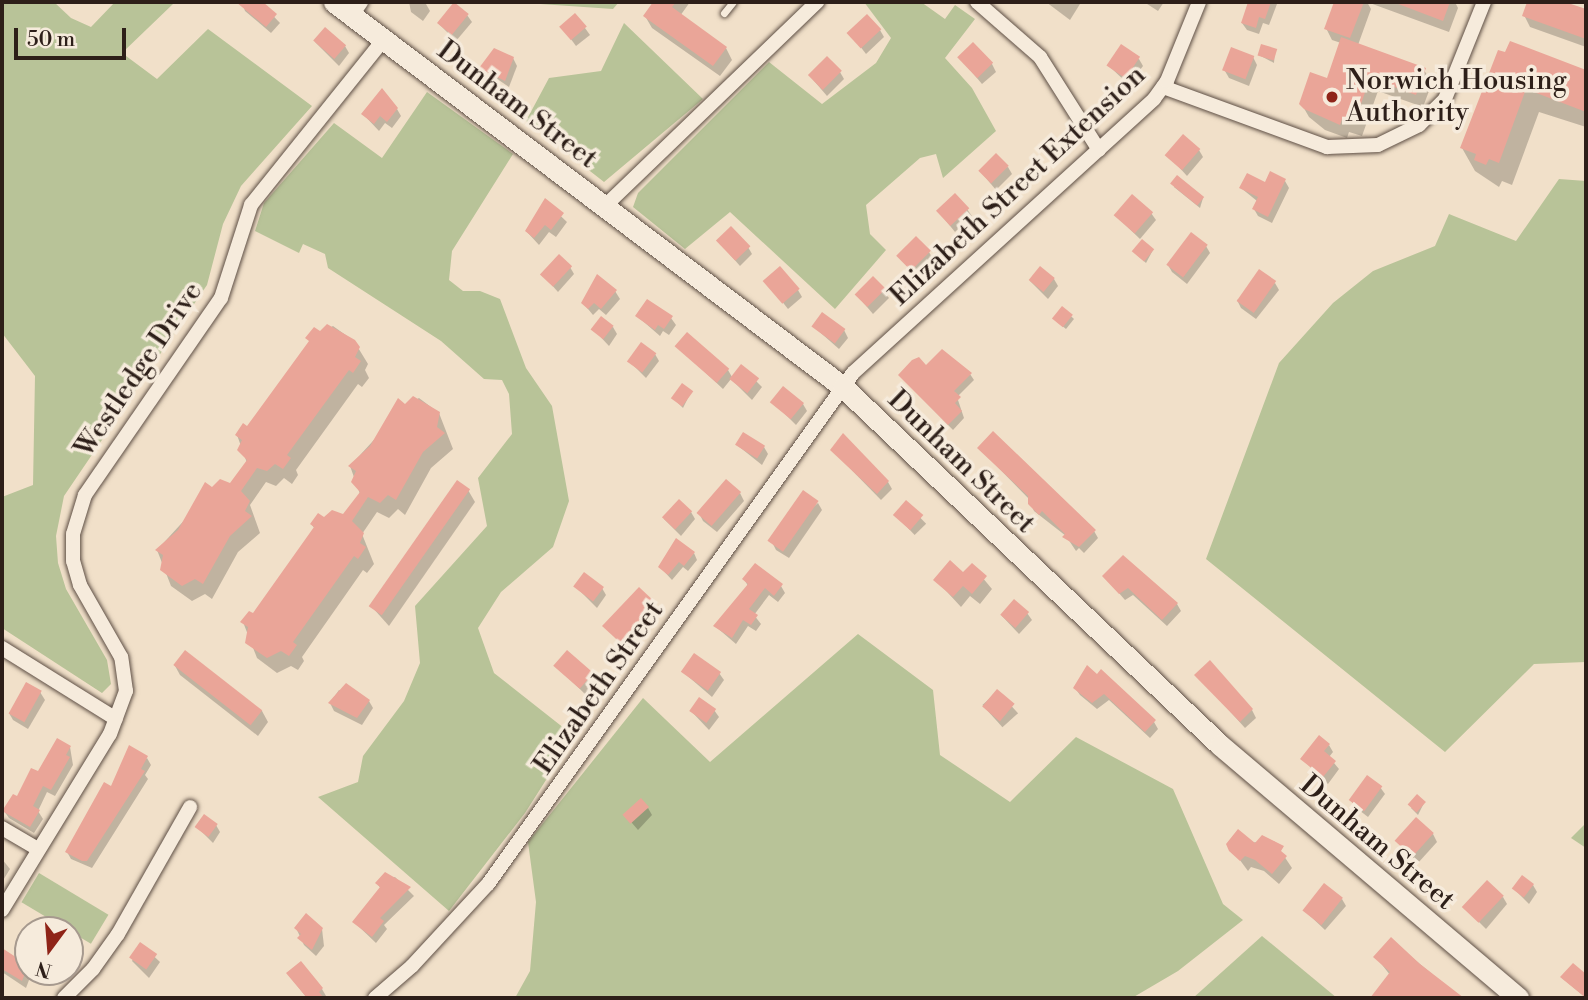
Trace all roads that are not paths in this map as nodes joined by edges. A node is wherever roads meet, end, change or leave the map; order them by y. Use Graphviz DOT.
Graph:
graph roads {
  1 [pos="334,2"];
  2 [pos="733,2"];
  3 [pos="817,2"];
  4 [pos="977,2"];
  5 [pos="1199,2"];
  6 [pos="1484,2"];
  7 [pos="357,8"];
  8 [pos="724,13"];
  9 [pos="384,39"];
  10 [pos="1163,88"];
  11 [pos="1099,150"];
  12 [pos="604,206"];
  13 [pos="843,387"];
  14 [pos="2,648"];
  15 [pos="116,719"];
  16 [pos="190,807"];
  17 [pos="2,828"];
  18 [pos="38,849"];
  19 [pos="2,910"];
  20 [pos="64,998"];
  21 [pos="375,998"];
  22 [pos="1518,998"];
  1 -- 7 [label="street, Dunham Street"];
  2 -- 8 [label="lane"];
  3 -- 12 [label="street"];
  4 -- 11 [label="street"];
  5 -- 10 [label="street, Elizabeth Street Extension"];
  6 -- 10 [label="street"];
  7 -- 9 [label="street, Dunham Street"];
  9 -- 12 [label="street, Dunham Street"];
  9 -- 15 [label="street, Westledge Drive"];
  10 -- 11 [label="street, Elizabeth Street Extension"];
  11 -- 13 [label="street, Elizabeth Street Extension"];
  12 -- 13 [label="street, Dunham Street"];
  13 -- 21 [label="street, Elizabeth Street"];
  13 -- 22 [label="street, Dunham Street"];
  14 -- 15 [label="street"];
  15 -- 18 [label="street, Westledge Drive"];
  16 -- 20 [label="street"];
  17 -- 18 [label="street"];
  18 -- 19 [label="street, Westledge Drive"];
}
